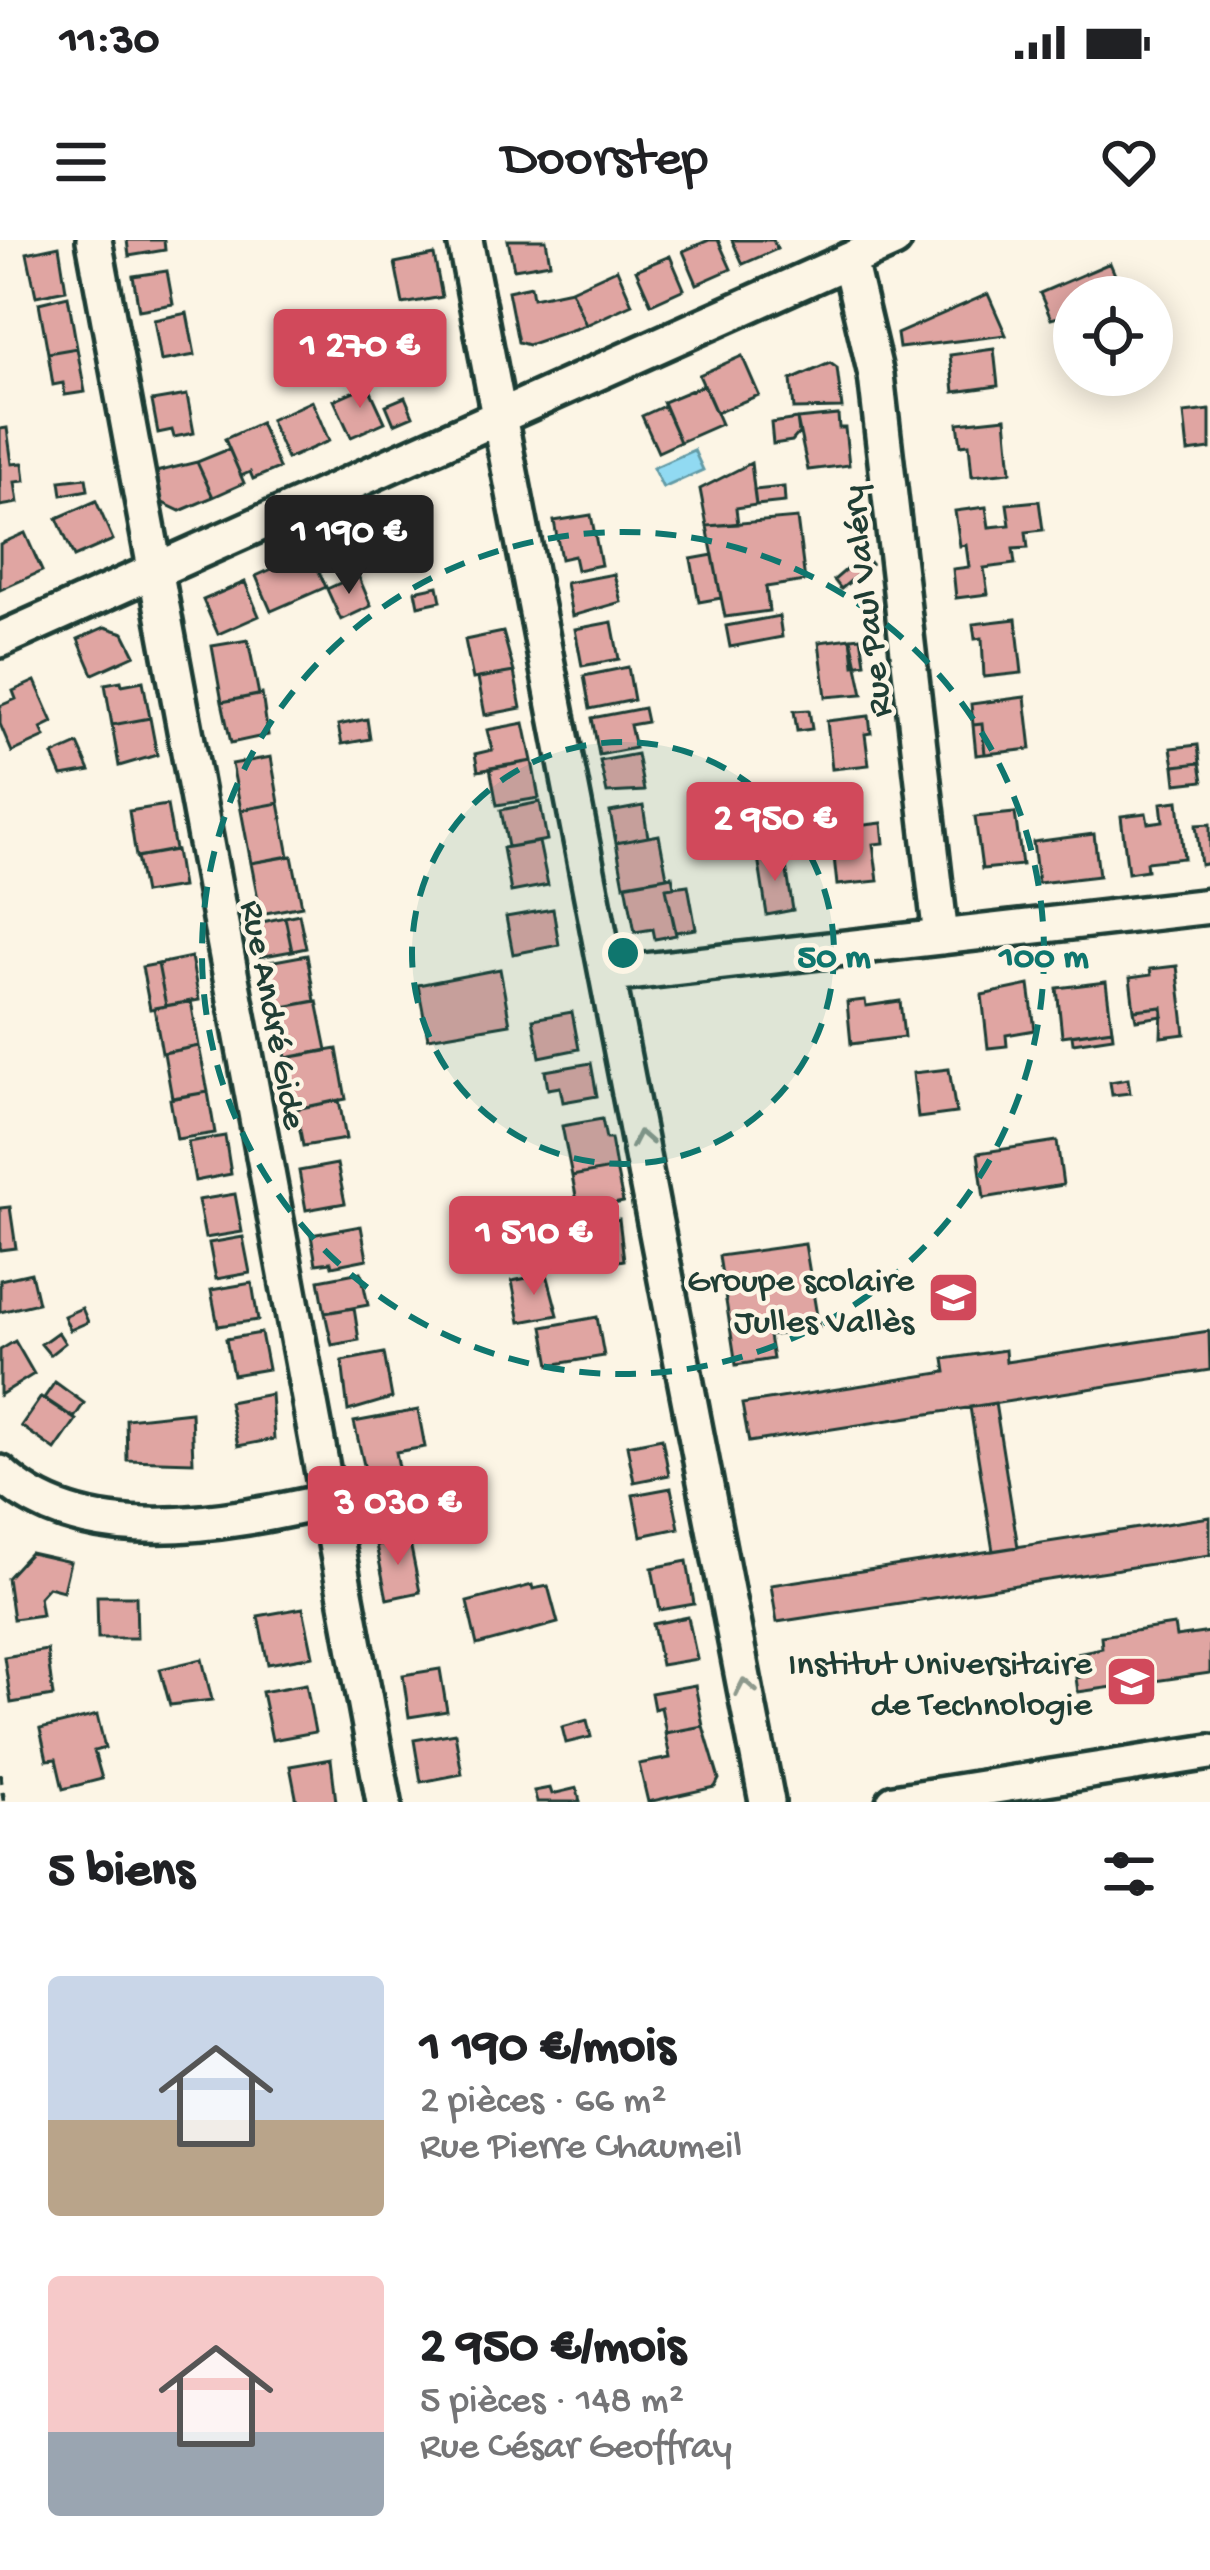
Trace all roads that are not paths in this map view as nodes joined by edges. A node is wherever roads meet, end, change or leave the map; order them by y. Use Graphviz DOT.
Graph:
graph roads {
  1 [pos="94,240"];
  2 [pos="465,240"];
  3 [pos="894,240"];
  4 [pos="856,250"];
  5 [pos="500,418"];
  6 [pos="155,569"];
  7 [pos="0,640"];
  8 [pos="1210,906"];
  9 [pos="940,937"];
  10 [pos="610,975"];
  11 [pos="4,1481"];
  12 [pos="328,1502"];
  13 [pos="1210,1752"];
  14 [pos="1042,1791"];
  15 [pos="384,1802"];
  16 [pos="767,1802"];
  17 [pos="894,1802"];
  1 -- 6 [label="street, Rue André Gide"];
  2 -- 5 [label="street"];
  3 -- 4 [label="street"];
  4 -- 5 [label="street"];
  4 -- 9 [label="street, Rue Paul Valéry"];
  5 -- 6 [label="street"];
  5 -- 10 [label="street"];
  6 -- 7 [label="street"];
  6 -- 12 [label="street, Rue André Gide"];
  8 -- 9 [label="street"];
  9 -- 10 [label="street"];
  16 -- 10 [label="street, one-way"];
  11 -- 12 [label="street"];
  12 -- 15 [label="street, Rue André Gide"];
  13 -- 14 [label="street"];
  14 -- 17 [label="street"];
}
